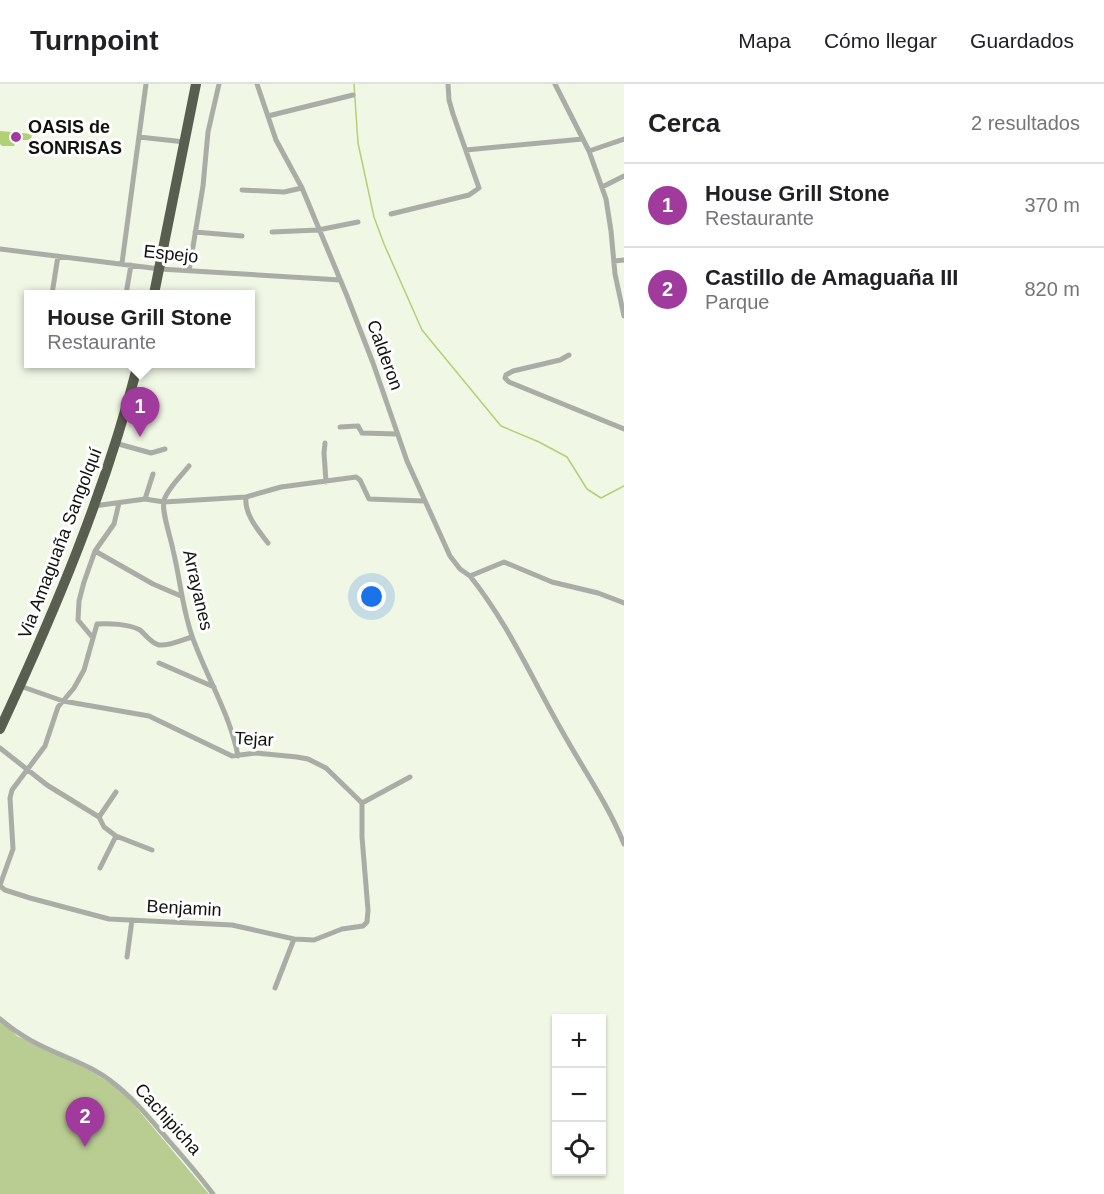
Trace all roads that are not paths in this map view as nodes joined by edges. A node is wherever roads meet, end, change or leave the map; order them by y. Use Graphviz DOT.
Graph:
graph roads {
  1 [pos="146,84"];
  2 [pos="196,84"];
  3 [pos="219,84"];
  4 [pos="257,84"];
  5 [pos="448,84"];
  6 [pos="555,84"];
  7 [pos="353,95"];
  8 [pos="268,116"];
  9 [pos="139,137"];
  10 [pos="583,139"];
  11 [pos="624,140"];
  12 [pos="185,141"];
  13 [pos="466,150"];
  14 [pos="589,151"];
  15 [pos="624,176"];
  16 [pos="602,187"];
  17 [pos="302,188"];
  18 [pos="242,190"];
  19 [pos="391,214"];
  20 [pos="358,222"];
  21 [pos="318,230"];
  22 [pos="195,232"];
  23 [pos="272,232"];
  24 [pos="242,236"];
  25 [pos="0,249"];
  26 [pos="58,256"];
  27 [pos="624,260"];
  28 [pos="614,261"];
  29 [pos="122,263"];
  30 [pos="131,265"];
  31 [pos="160,269"];
  32 [pos="189,271"];
  33 [pos="340,280"];
  34 [pos="53,290"];
  35 [pos="127,290"];
  36 [pos="155,290"];
  37 [pos="624,316"];
  38 [pos="569,355"];
  39 [pos="137,368"];
  40 [pos="340,427"];
  41 [pos="624,429"];
  42 [pos="397,434"];
  43 [pos="115,443"];
  44 [pos="326,443"];
  45 [pos="165,449"];
  46 [pos="189,466"];
  47 [pos="153,474"];
  48 [pos="326,482"];
  49 [pos="246,496"];
  50 [pos="145,500"];
  51 [pos="424,501"];
  52 [pos="164,502"];
  53 [pos="119,503"];
  54 [pos="93,506"];
  55 [pos="268,543"];
  56 [pos="95,551"];
  57 [pos="470,576"];
  58 [pos="182,596"];
  59 [pos="624,603"];
  60 [pos="192,637"];
  61 [pos="93,638"];
  62 [pos="159,663"];
  63 [pos="20,686"];
  64 [pos="213,687"];
  65 [pos="63,701"];
  66 [pos="0,729"];
  67 [pos="0,748"];
  68 [pos="238,756"];
  69 [pos="28,768"];
  70 [pos="410,777"];
  71 [pos="116,792"];
  72 [pos="362,803"];
  73 [pos="99,817"];
  74 [pos="624,822"];
  75 [pos="616,825"];
  76 [pos="116,836"];
  77 [pos="624,844"];
  78 [pos="152,849"];
  79 [pos="100,868"];
  80 [pos="0,886"];
  81 [pos="132,920"];
  82 [pos="294,939"];
  83 [pos="127,957"];
  84 [pos="276,988"];
  85 [pos="0,1019"];
  86 [pos="213,1194"];
  1 -- 9 [label="street"];
  2 -- 12 [label="highway"];
  3 -- 22 [label="street"];
  4 -- 8 [label="street, Calderon"];
  5 -- 13 [label="street"];
  6 -- 10 [label="street"];
  7 -- 8 [label="street"];
  8 -- 17 [label="street, Calderon"];
  9 -- 12 [label="street"];
  9 -- 29 [label="street"];
  10 -- 13 [label="street"];
  10 -- 14 [label="street"];
  11 -- 14 [label="street"];
  12 -- 31 [label="highway"];
  13 -- 19 [label="street"];
  14 -- 16 [label="street"];
  15 -- 16 [label="street"];
  16 -- 28 [label="street"];
  17 -- 18 [label="street"];
  17 -- 21 [label="street, Calderon"];
  20 -- 21 [label="street"];
  21 -- 23 [label="street"];
  21 -- 33 [label="street, Calderon"];
  22 -- 24 [label="street"];
  22 -- 32 [label="street"];
  25 -- 26 [label="street, Espejo"];
  26 -- 29 [label="street, Espejo"];
  26 -- 34 [label="street"];
  27 -- 28 [label="street"];
  28 -- 37 [label="street"];
  29 -- 30 [label="street, Espejo"];
  30 -- 31 [label="street, Espejo"];
  30 -- 35 [label="street"];
  31 -- 32 [label="street, Espejo"];
  31 -- 36 [label="highway"];
  32 -- 33 [label="street, Espejo"];
  33 -- 42 [label="street, Calderon"];
  38 -- 41 [label="street"];
  39 -- 43 [label="highway, Via Amaguaña Sangolquí"];
  40 -- 42 [label="street"];
  42 -- 51 [label="street, Calderon"];
  43 -- 45 [label="street"];
  43 -- 54 [label="highway, Via Amaguaña Sangolquí"];
  44 -- 48 [label="street"];
  46 -- 52 [label="street"];
  47 -- 50 [label="street"];
  48 -- 49 [label="street"];
  48 -- 51 [label="street"];
  49 -- 52 [label="street"];
  49 -- 55 [label="street"];
  50 -- 52 [label="street"];
  50 -- 53 [label="street"];
  51 -- 57 [label="street, Calderon"];
  52 -- 58 [label="street, Arrayanes"];
  53 -- 54 [label="street"];
  53 -- 56 [label="street"];
  54 -- 63 [label="highway, Via Amaguaña Sangolquí"];
  56 -- 58 [label="street"];
  56 -- 61 [label="street"];
  57 -- 59 [label="street"];
  57 -- 75 [label="street, Calderon"];
  58 -- 60 [label="street, Arrayanes"];
  60 -- 61 [label="street"];
  60 -- 64 [label="street, Arrayanes"];
  61 -- 65 [label="street"];
  62 -- 64 [label="street"];
  63 -- 65 [label="street, Tejar"];
  63 -- 66 [label="highway, Via Amaguaña Sangolquí"];
  64 -- 68 [label="street, Arrayanes"];
  65 -- 68 [label="street, Tejar"];
  65 -- 69 [label="street"];
  67 -- 69 [label="street"];
  68 -- 72 [label="street, Tejar"];
  69 -- 73 [label="street"];
  69 -- 80 [label="street"];
  70 -- 72 [label="street"];
  71 -- 73 [label="street"];
  72 -- 82 [label="street, Benjamin"];
  73 -- 76 [label="street"];
  74 -- 75 [label="street"];
  75 -- 77 [label="street, Calderon"];
  76 -- 78 [label="street"];
  76 -- 79 [label="street"];
  80 -- 81 [label="street, Benjamin"];
  81 -- 82 [label="street, Benjamin"];
  81 -- 83 [label="street"];
  82 -- 84 [label="street"];
  85 -- 86 [label="street, Cachipicha"];
}
